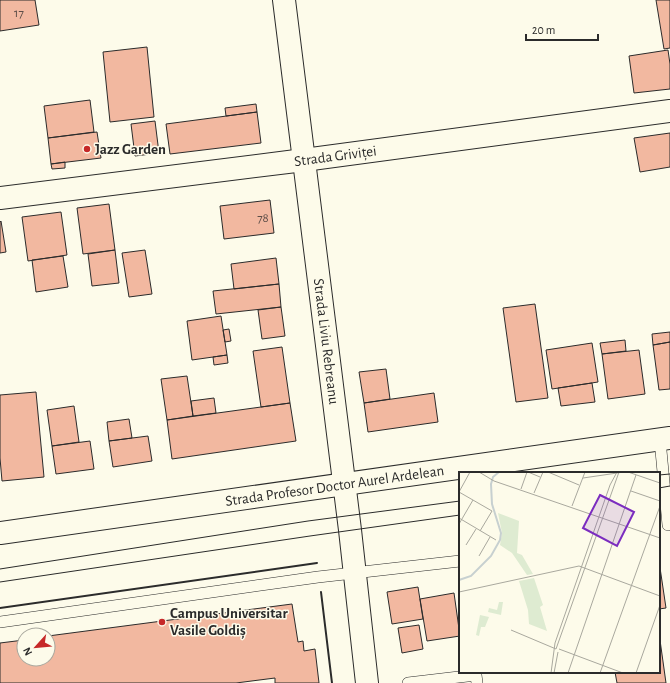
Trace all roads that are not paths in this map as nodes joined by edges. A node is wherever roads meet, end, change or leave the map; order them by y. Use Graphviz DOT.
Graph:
graph roads {
  1 [pos="284,0"];
  2 [pos="670,111"];
  3 [pos="304,160"];
  4 [pos="0,198"];
  5 [pos="665,439"];
  6 [pos="344,484"];
  7 [pos="666,525"];
  8 [pos="0,533"];
  9 [pos="459,561"];
  10 [pos="355,573"];
  11 [pos="0,622"];
  12 [pos="367,683"];
  13 [pos="408,683"];
  14 [pos="477,683"];
  1 -- 3 [label="street, Strada Liviu Rebreanu"];
  2 -- 3 [label="street, Strada Griviței"];
  3 -- 4 [label="street, Strada Griviței"];
  3 -- 6 [label="street, Strada Liviu Rebreanu"];
  5 -- 6 [label="street, Strada Profesor Doctor Aurel Ardelean"];
  5 -- 7 [label="lane"];
  6 -- 8 [label="street, Strada Profesor Doctor Aurel Ardelean"];
  6 -- 10 [label="street, Strada Liviu Rebreanu"];
  9 -- 10 [label="lane"];
  10 -- 11 [label="lane"];
  10 -- 12 [label="street, Strada Liviu Rebreanu"];
  13 -- 14 [label="lane"];
}
